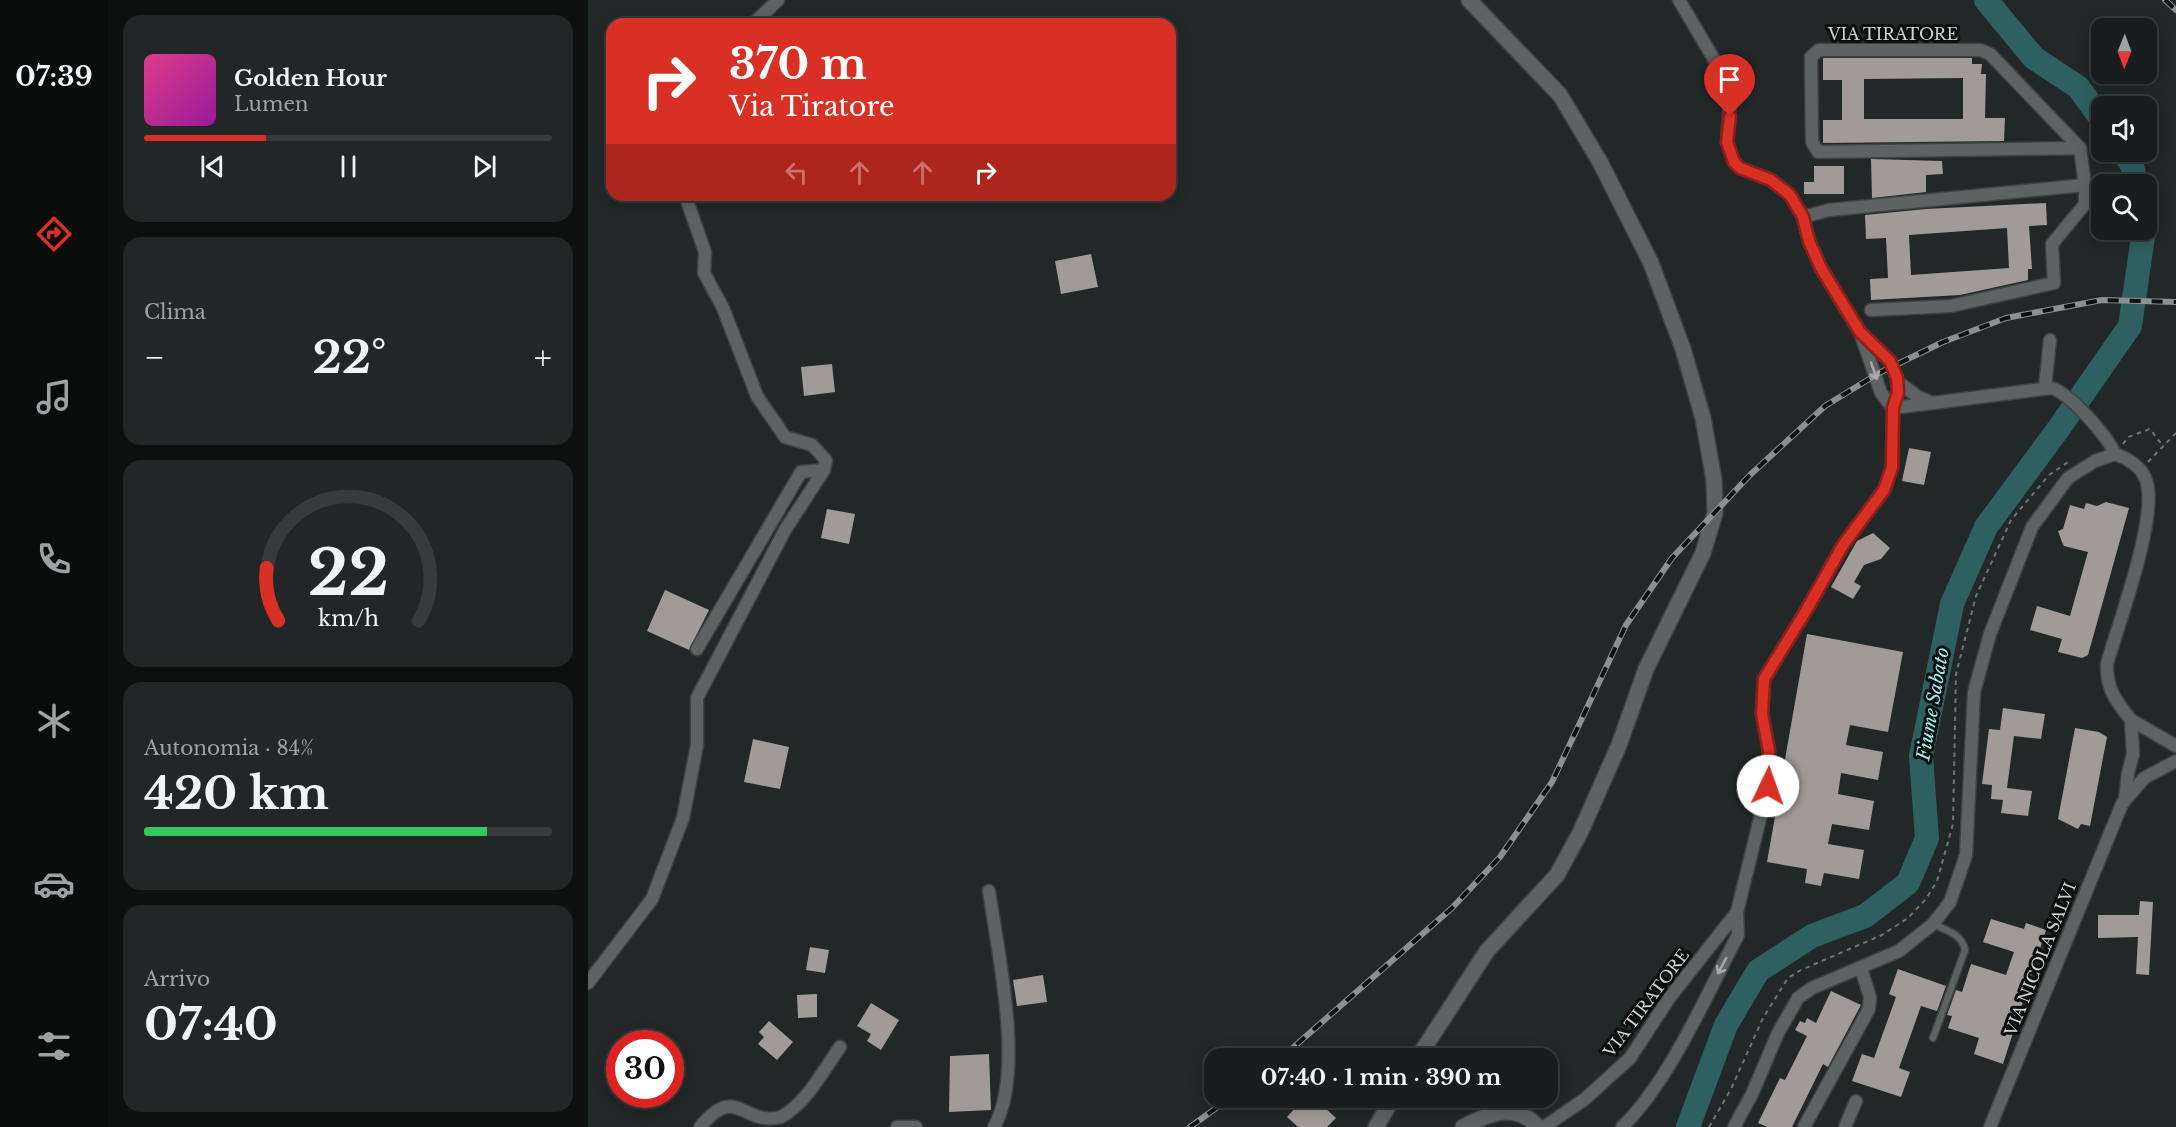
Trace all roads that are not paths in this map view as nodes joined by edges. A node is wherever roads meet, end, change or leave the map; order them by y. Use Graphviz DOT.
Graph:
graph roads {
  1 [pos="778,0"];
  2 [pos="1469,0"];
  3 [pos="1679,0"];
  4 [pos="759,18"];
  5 [pos="2080,148"];
  6 [pos="2085,185"];
  7 [pos="687,201"];
  8 [pos="1803,217"];
  9 [pos="1871,310"];
  10 [pos="1860,332"];
  11 [pos="2050,340"];
  12 [pos="1897,381"];
  13 [pos="2045,387"];
  14 [pos="1934,403"];
  15 [pos="1893,408"];
  16 [pos="2115,454"];
  17 [pos="824,470"];
  18 [pos="698,649"];
  19 [pos="2131,720"];
  20 [pos="2176,746"];
  21 [pos="2176,761"];
  22 [pos="2131,762"];
  23 [pos="2144,778"];
  24 [pos="2124,802"];
  25 [pos="989,891"];
  26 [pos="1737,912"];
  27 [pos="1933,924"];
  28 [pos="1861,969"];
  29 [pos="588,983"];
  30 [pos="1933,1038"];
  31 [pos="840,1047"];
  32 [pos="1424,1048"];
  33 [pos="1856,1101"];
  34 [pos="1387,1108"];
  35 [pos="700,1127"];
  36 [pos="897,1127"];
  37 [pos="916,1127"];
  38 [pos="994,1127"];
  39 [pos="1376,1127"];
  40 [pos="1463,1127"];
  41 [pos="1538,1127"];
  42 [pos="1544,1127"];
  43 [pos="1622,1127"];
  44 [pos="1734,1127"];
  45 [pos="1804,1127"];
  46 [pos="1845,1127"];
  47 [pos="1990,1127"];
  1 -- 4 [label="street"];
  2 -- 32 [label="street"];
  3 -- 8 [label="street"];
  5 -- 5 [label="street, VIA TIRATORE"];
  5 -- 6 [label="street"];
  6 -- 8 [label="street"];
  6 -- 9 [label="street"];
  7 -- 17 [label="street"];
  8 -- 10 [label="street"];
  10 -- 12 [label="street"];
  10 -- 15 [label="street, one-way"];
  11 -- 13 [label="street"];
  12 -- 14 [label="street"];
  12 -- 15 [label="street, VIA TIRATORE"];
  13 -- 14 [label="street"];
  13 -- 16 [label="street"];
  14 -- 15 [label="street"];
  15 -- 26 [label="street, VIA TIRATORE"];
  16 -- 19 [label="street"];
  16 -- 27 [label="street"];
  17 -- 18 [label="street"];
  17 -- 29 [label="street"];
  19 -- 20 [label="street"];
  19 -- 22 [label="street"];
  21 -- 23 [label="street"];
  22 -- 23 [label="street"];
  22 -- 24 [label="street"];
  23 -- 24 [label="street"];
  24 -- 47 [label="street, VIA NICOLA SALVI"];
  25 -- 38 [label="street"];
  26 -- 42 [label="street, VIA TIRATORE"];
  26 -- 43 [label="street, VIA TIRATORE, one-way"];
  27 -- 28 [label="street"];
  27 -- 30 [label="lane"];
  28 -- 44 [label="street"];
  28 -- 45 [label="street"];
  31 -- 35 [label="street"];
  33 -- 46 [label="street"];
  34 -- 39 [label="street"];
  36 -- 37 [label="street"];
  40 -- 41 [label="street"];
}
